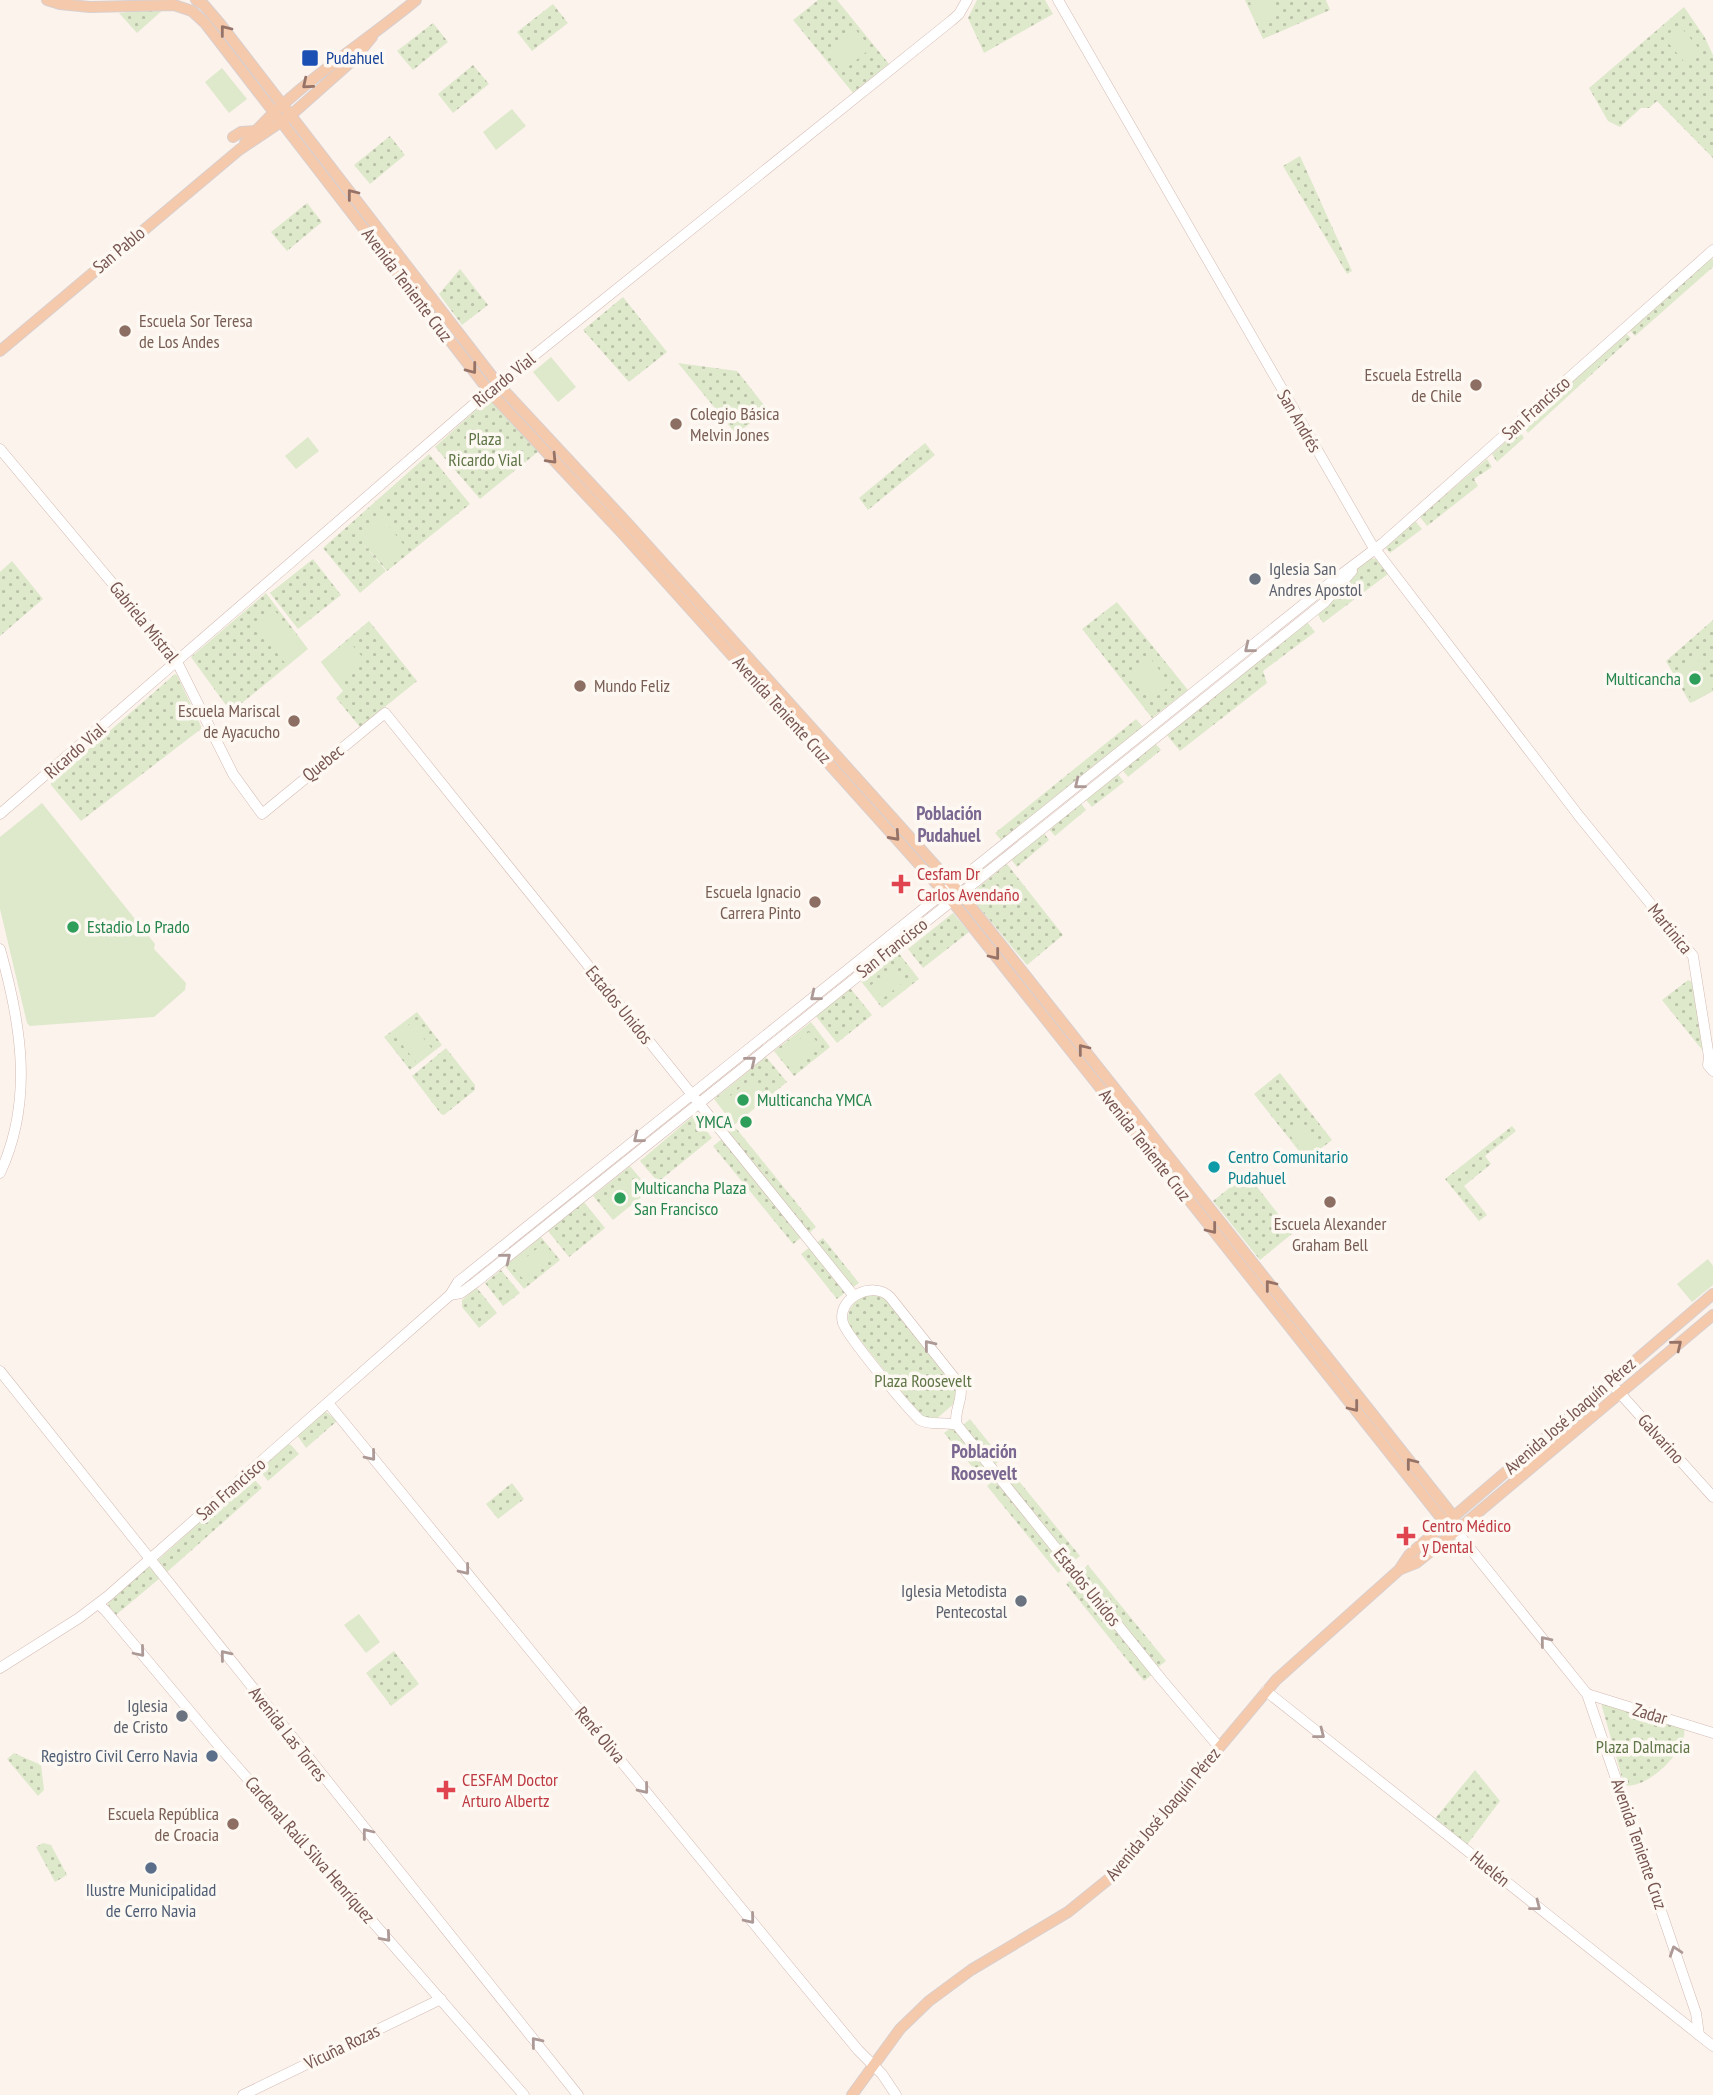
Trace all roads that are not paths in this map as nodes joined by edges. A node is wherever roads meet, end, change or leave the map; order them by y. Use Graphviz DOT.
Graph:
graph roads {
  1 [pos="47,0"];
  2 [pos="196,0"];
  3 [pos="423,0"];
  4 [pos="967,0"];
  5 [pos="1058,0"];
  6 [pos="153,2"];
  7 [pos="413,2"];
  8 [pos="283,114"];
  9 [pos="256,131"];
  10 [pos="233,136"];
  11 [pos="239,150"];
  12 [pos="1713,250"];
  13 [pos="0,351"];
  14 [pos="493,388"];
  15 [pos="0,449"];
  16 [pos="1375,549"];
  17 [pos="178,662"];
  18 [pos="384,713"];
  19 [pos="0,814"];
  20 [pos="262,814"];
  21 [pos="1579,816"];
  22 [pos="953,893"];
  23 [pos="0,949"];
  24 [pos="1711,1068"];
  25 [pos="694,1099"];
  26 [pos="0,1173"];
  27 [pos="1713,1294"];
  28 [pos="854,1296"];
  29 [pos="1713,1315"];
  30 [pos="0,1371"];
  31 [pos="1609,1381"];
  32 [pos="1619,1393"];
  33 [pos="328,1403"];
  34 [pos="958,1406"];
  35 [pos="937,1422"];
  36 [pos="957,1425"];
  37 [pos="1713,1497"];
  38 [pos="1452,1524"];
  39 [pos="150,1560"];
  40 [pos="98,1604"];
  41 [pos="0,1668"];
  42 [pos="1266,1691"];
  43 [pos="1587,1694"];
  44 [pos="1713,1732"];
  45 [pos="1219,1747"];
  46 [pos="441,1999"];
  47 [pos="1697,2016"];
  48 [pos="1683,2023"];
  49 [pos="1699,2035"];
  50 [pos="1713,2046"];
  51 [pos="873,2065"];
  52 [pos="243,2095"];
  53 [pos="524,2095"];
  54 [pos="578,2095"];
  55 [pos="852,2095"];
  56 [pos="896,2095"];
  1 -- 6 [label="main road, Avenida Teniente Cruz"];
  8 -- 2 [label="main road, Avenida Teniente Cruz, one-way"];
  3 -- 7 [label="main road"];
  4 -- 14 [label="street, Ricardo Vial"];
  5 -- 16 [label="street, San Andrés"];
  6 -- 8 [label="main road, Avenida Teniente Cruz"];
  7 -- 8 [label="main road, San Pablo"];
  8 -- 9 [label="main road, San Pablo"];
  8 -- 11 [label="main road, San Pablo"];
  8 -- 14 [label="main road, Avenida Teniente Cruz"];
  9 -- 10 [label="main road"];
  9 -- 11 [label="main road, San Pablo"];
  11 -- 13 [label="main road, San Pablo"];
  12 -- 16 [label="street, San Francisco"];
  14 -- 17 [label="street, Ricardo Vial"];
  14 -- 22 [label="main road, Avenida Teniente Cruz"];
  15 -- 17 [label="street, Gabriela Mistral"];
  16 -- 21 [label="street, San Andrés"];
  16 -- 22 [label="street, San Francisco"];
  17 -- 19 [label="street, Ricardo Vial"];
  17 -- 20 [label="street, Gabriela Mistral"];
  18 -- 20 [label="street, Quebec"];
  18 -- 25 [label="street, Estados Unidos"];
  21 -- 24 [label="street, Martinica"];
  22 -- 25 [label="street, San Francisco"];
  22 -- 38 [label="main road, Avenida Teniente Cruz"];
  23 -- 26 [label="street"];
  25 -- 28 [label="street, Estados Unidos"];
  25 -- 33 [label="street, San Francisco"];
  27 -- 31 [label="main road, Avenida José Joaquín Pérez"];
  34 -- 28 [label="street, one-way"];
  28 -- 35 [label="street"];
  32 -- 29 [label="main road, Avenida José Joaquín Pérez, one-way"];
  30 -- 39 [label="street, Avenida Las Torres"];
  31 -- 32 [label="street, Galvarino"];
  31 -- 38 [label="main road, Avenida José Joaquín Pérez"];
  32 -- 37 [label="street, Galvarino"];
  32 -- 38 [label="main road, Avenida José Joaquín Pérez"];
  33 -- 39 [label="street, San Francisco"];
  33 -- 51 [label="street, René Oliva, one-way"];
  34 -- 35 [label="street"];
  34 -- 36 [label="street"];
  35 -- 36 [label="street"];
  36 -- 45 [label="street, Estados Unidos"];
  38 -- 42 [label="main road, Avenida José Joaquín Pérez"];
  43 -- 38 [label="street, Avenida Teniente Cruz, one-way"];
  39 -- 40 [label="street, San Francisco"];
  54 -- 39 [label="street, Avenida Las Torres, one-way"];
  40 -- 41 [label="street, San Francisco"];
  40 -- 46 [label="street, Cardenal Raúl Silva Henríquez, one-way"];
  42 -- 45 [label="main road, Avenida José Joaquín Pérez"];
  42 -- 48 [label="street, Huelén, one-way"];
  43 -- 44 [label="street, Zadar"];
  47 -- 43 [label="street, Avenida Teniente Cruz, one-way"];
  45 -- 51 [label="main road, Avenida José Joaquín Pérez"];
  46 -- 52 [label="street, Vicuña Rozas"];
  46 -- 53 [label="street, Cardenal Raúl Silva Henríquez"];
  47 -- 48 [label="street"];
  47 -- 49 [label="street, Avenida Teniente Cruz"];
  48 -- 49 [label="street, Huelén"];
  49 -- 50 [label="street, Huelén"];
  51 -- 55 [label="main road, Avenida José Joaquín Pérez"];
  51 -- 56 [label="street, René Oliva"];
}
